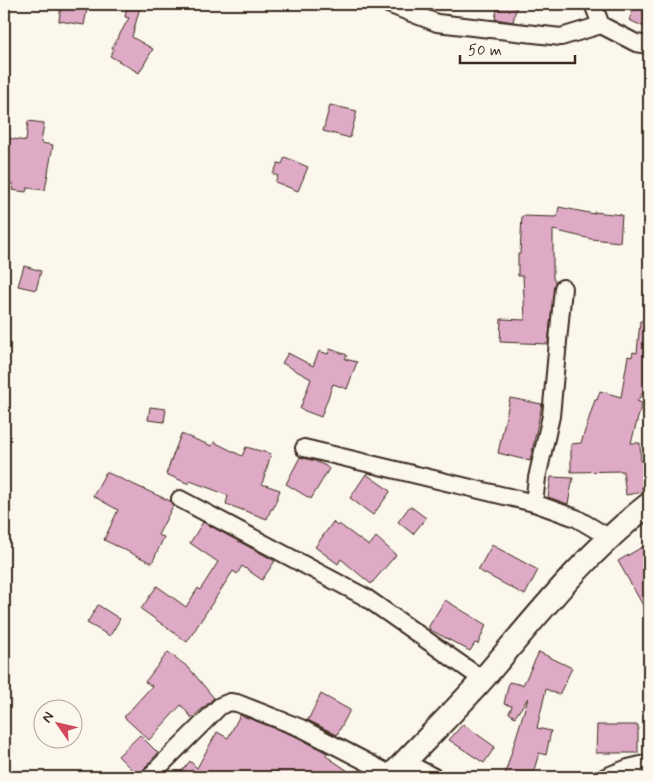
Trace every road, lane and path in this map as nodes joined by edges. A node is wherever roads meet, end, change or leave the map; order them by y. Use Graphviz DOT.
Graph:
graph roads {
  1 [pos="388,4"];
  2 [pos="593,4"];
  3 [pos="600,25"];
  4 [pos="649,45"];
  5 [pos="563,288"];
  6 [pos="304,448"];
  7 [pos="180,499"];
  8 [pos="534,502"];
  9 [pos="649,504"];
  10 [pos="610,538"];
  11 [pos="482,679"];
  12 [pos="649,764"];
  13 [pos="395,771"];
  14 [pos="150,777"];
  15 [pos="434,777"];
  16 [pos="605,777"];
  1 -- 3 [label="street"];
  2 -- 3 [label="street"];
  3 -- 4 [label="street"];
  5 -- 8 [label="street"];
  6 -- 8 [label="street"];
  7 -- 11 [label="street"];
  8 -- 10 [label="street"];
  9 -- 10 [label="street"];
  10 -- 11 [label="street"];
  11 -- 13 [label="street"];
  12 -- 16 [label="street"];
  13 -- 14 [label="street"];
  13 -- 15 [label="street"];
}
